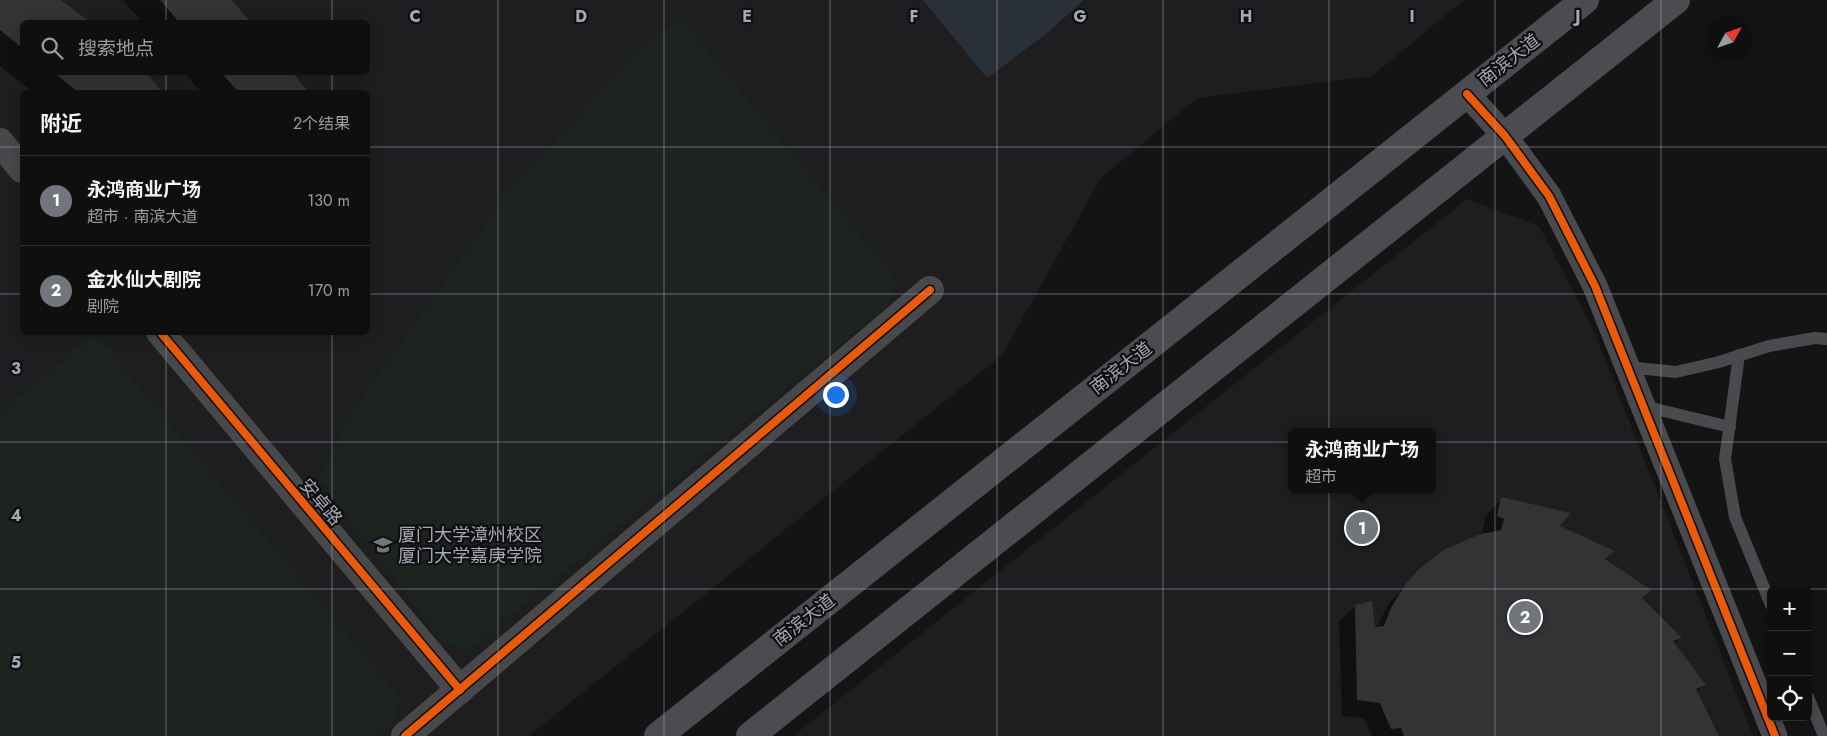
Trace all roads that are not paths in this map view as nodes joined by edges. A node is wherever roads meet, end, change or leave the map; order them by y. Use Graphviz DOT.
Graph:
graph roads {
  1 [pos="1585,0"];
  2 [pos="1676,0"];
  3 [pos="1467,94"];
  4 [pos="1505,136"];
  5 [pos="0,142"];
  6 [pos="20,167"];
  7 [pos="930,290"];
  8 [pos="163,335"];
  9 [pos="1827,339"];
  10 [pos="1740,355"];
  11 [pos="1627,367"];
  12 [pos="1642,406"];
  13 [pos="1730,427"];
  14 [pos="1767,595"];
  15 [pos="460,690"];
  16 [pos="1812,707"];
  17 [pos="405,736"];
  18 [pos="658,736"];
  19 [pos="750,736"];
  20 [pos="1775,736"];
  21 [pos="1824,736"];
  1 -- 3 [label="main road, 南滨大道"];
  2 -- 4 [label="main road"];
  3 -- 4 [label="street"];
  3 -- 18 [label="main road, 南滨大道"];
  4 -- 11 [label="street"];
  4 -- 19 [label="main road"];
  5 -- 6 [label="street"];
  7 -- 15 [label="street"];
  8 -- 15 [label="street, 安卓路"];
  9 -- 10 [label="lane"];
  10 -- 11 [label="lane"];
  10 -- 13 [label="lane"];
  11 -- 12 [label="street"];
  12 -- 13 [label="lane"];
  12 -- 20 [label="street"];
  13 -- 14 [label="lane"];
  15 -- 17 [label="street"];
  16 -- 21 [label="lane"];
}
